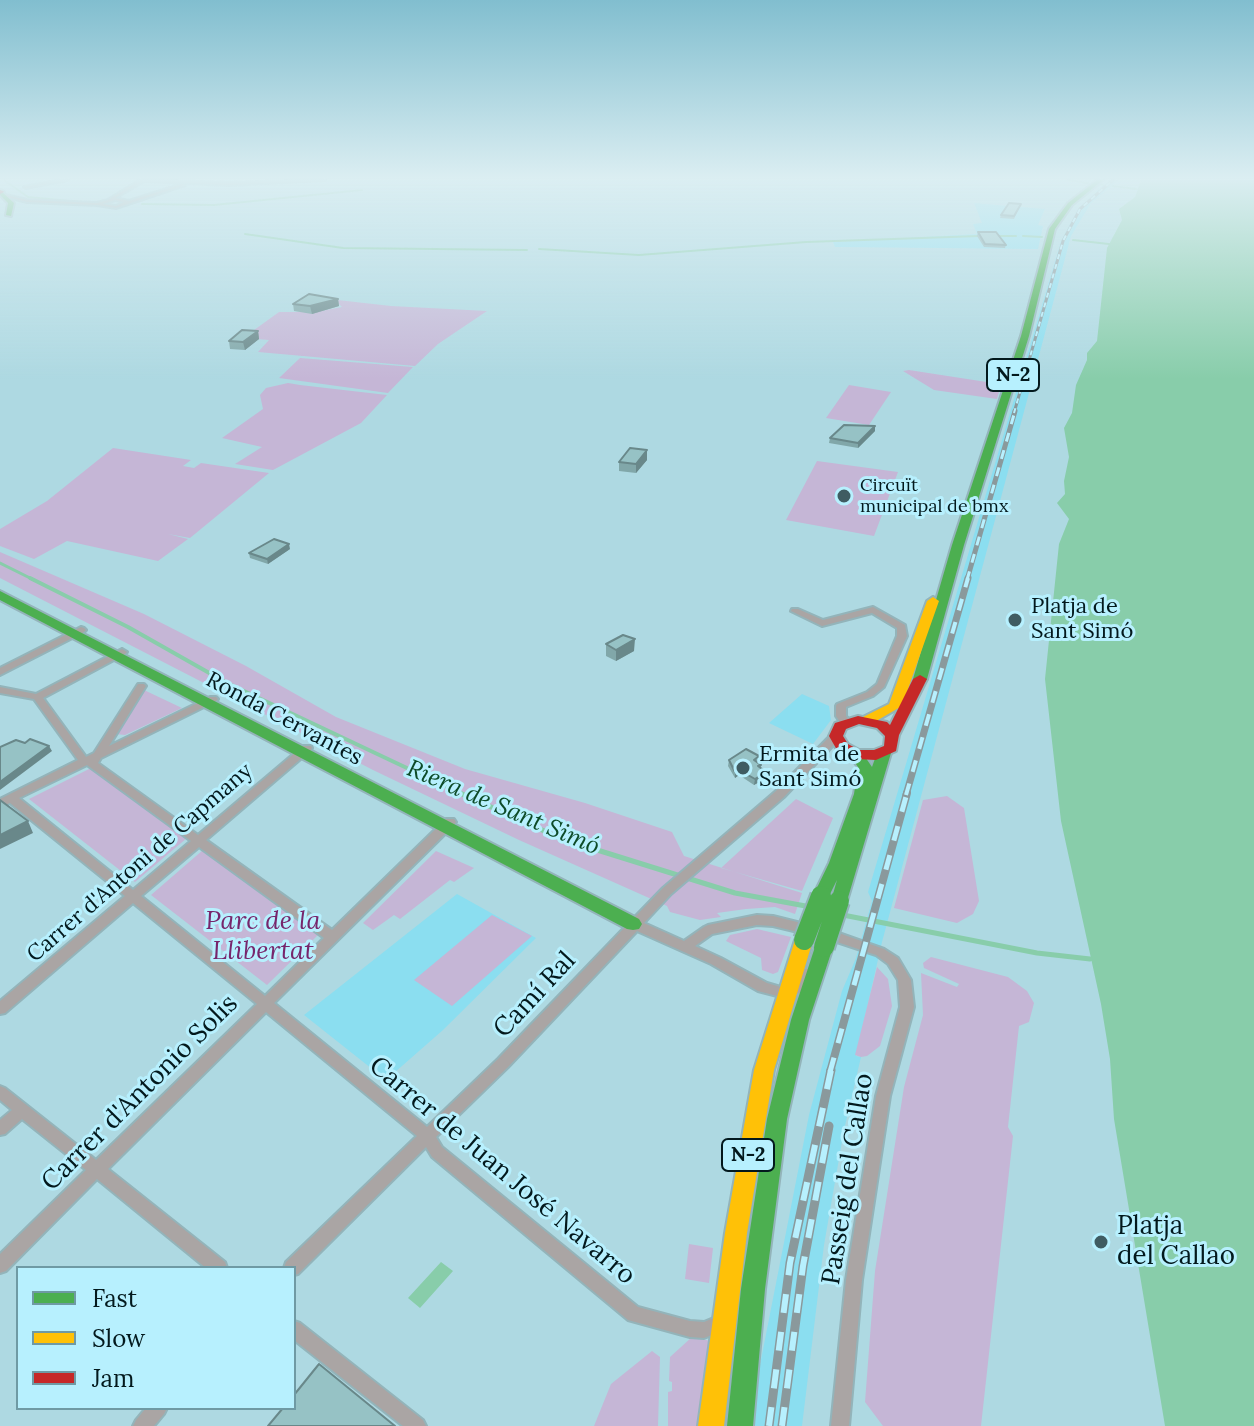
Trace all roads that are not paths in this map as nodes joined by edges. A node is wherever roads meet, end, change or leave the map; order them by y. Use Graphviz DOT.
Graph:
graph roads {
  1 [pos="1047,247"];
  2 [pos="958,545"];
  3 [pos="1,596"];
  4 [pos="795,611"];
  5 [pos="77,632"];
  6 [pos="119,654"];
  7 [pos="0,672"];
  8 [pos="141,686"];
  9 [pos="0,690"];
  10 [pos="37,697"];
  11 [pos="209,701"];
  12 [pos="866,721"];
  13 [pos="841,730"];
  14 [pos="892,735"];
  15 [pos="304,750"];
  16 [pos="852,752"];
  17 [pos="884,753"];
  18 [pos="97,757"];
  19 [pos="814,758"];
  20 [pos="85,762"];
  21 [pos="5,801"];
  22 [pos="447,825"];
  23 [pos="197,840"];
  24 [pos="133,896"];
  25 [pos="831,898"];
  26 [pos="633,924"];
  27 [pos="332,937"];
  28 [pos="815,939"];
  29 [pos="684,948"];
  30 [pos="785,993"];
  31 [pos="264,1004"];
  32 [pos="0,1009"];
  33 [pos="0,1092"];
  34 [pos="22,1110"];
  35 [pos="777,1119"];
  36 [pos="0,1129"];
  37 [pos="428,1137"];
  38 [pos="96,1170"];
  39 [pos="0,1265"];
  40 [pos="216,1266"];
  41 [pos="294,1266"];
  42 [pos="725,1320"];
  43 [pos="296,1331"];
  44 [pos="156,1410"];
  45 [pos="142,1426"];
  46 [pos="417,1426"];
  47 [pos="711,1426"];
  48 [pos="740,1426"];
  49 [pos="840,1426"];
  1 -- 2 [label="main road, N-2"];
  2 -- 12 [label="main road, N-2"];
  2 -- 14 [label="main road, N-2"];
  3 -- 5 [label="main road, Ronda Cervantes"];
  4 -- 13 [label="street, Camí Ral"];
  5 -- 6 [label="main road, Ronda Cervantes"];
  5 -- 7 [label="street"];
  6 -- 10 [label="street"];
  6 -- 11 [label="main road, Ronda Cervantes"];
  8 -- 18 [label="street"];
  9 -- 10 [label="street"];
  10 -- 20 [label="street"];
  11 -- 15 [label="main road, Ronda Cervantes"];
  11 -- 18 [label="street"];
  12 -- 13 [label="main road"];
  12 -- 14 [label="main road"];
  13 -- 16 [label="main road"];
  13 -- 19 [label="street, Camí Ral"];
  14 -- 17 [label="main road"];
  15 -- 22 [label="main road, Ronda Cervantes"];
  15 -- 23 [label="street, Carrer d'Antoni de Capmany"];
  16 -- 17 [label="main road"];
  16 -- 19 [label="street, Camí Ral"];
  16 -- 25 [label="main road, N-2"];
  17 -- 25 [label="main road, N-2"];
  18 -- 20 [label="street"];
  18 -- 23 [label="street"];
  19 -- 26 [label="street, Camí Ral"];
  20 -- 21 [label="street"];
  21 -- 24 [label="street, Carrer de Juan José Navarro"];
  22 -- 26 [label="main road, Ronda Cervantes"];
  22 -- 27 [label="street, Carrer d'Antonio Solis"];
  23 -- 24 [label="street, Carrer d'Antoni de Capmany"];
  23 -- 27 [label="street"];
  24 -- 31 [label="street, Carrer de Juan José Navarro"];
  24 -- 32 [label="street, Carrer d'Antoni de Capmany"];
  25 -- 28 [label="main road, N-2, bridge"];
  26 -- 29 [label="street"];
  26 -- 37 [label="street, Camí Ral"];
  27 -- 31 [label="street, Carrer d'Antonio Solis"];
  28 -- 29 [label="street"];
  28 -- 30 [label="main road, N-2"];
  28 -- 35 [label="main road, N-2"];
  28 -- 49 [label="street, Passeig del Callao"];
  29 -- 30 [label="street"];
  30 -- 35 [label="main road"];
  30 -- 42 [label="main road, N-2"];
  31 -- 37 [label="street, Carrer de Juan José Navarro"];
  31 -- 38 [label="street, Carrer d'Antonio Solis"];
  33 -- 34 [label="street"];
  34 -- 36 [label="street"];
  34 -- 38 [label="street"];
  35 -- 48 [label="main road, N-2"];
  37 -- 41 [label="street, Camí Ral"];
  37 -- 42 [label="street, Carrer de Juan José Navarro"];
  38 -- 39 [label="street, Carrer d'Antonio Solis"];
  38 -- 40 [label="street"];
  42 -- 47 [label="main road, N-2"];
  43 -- 46 [label="street"];
  44 -- 45 [label="street"];
}
